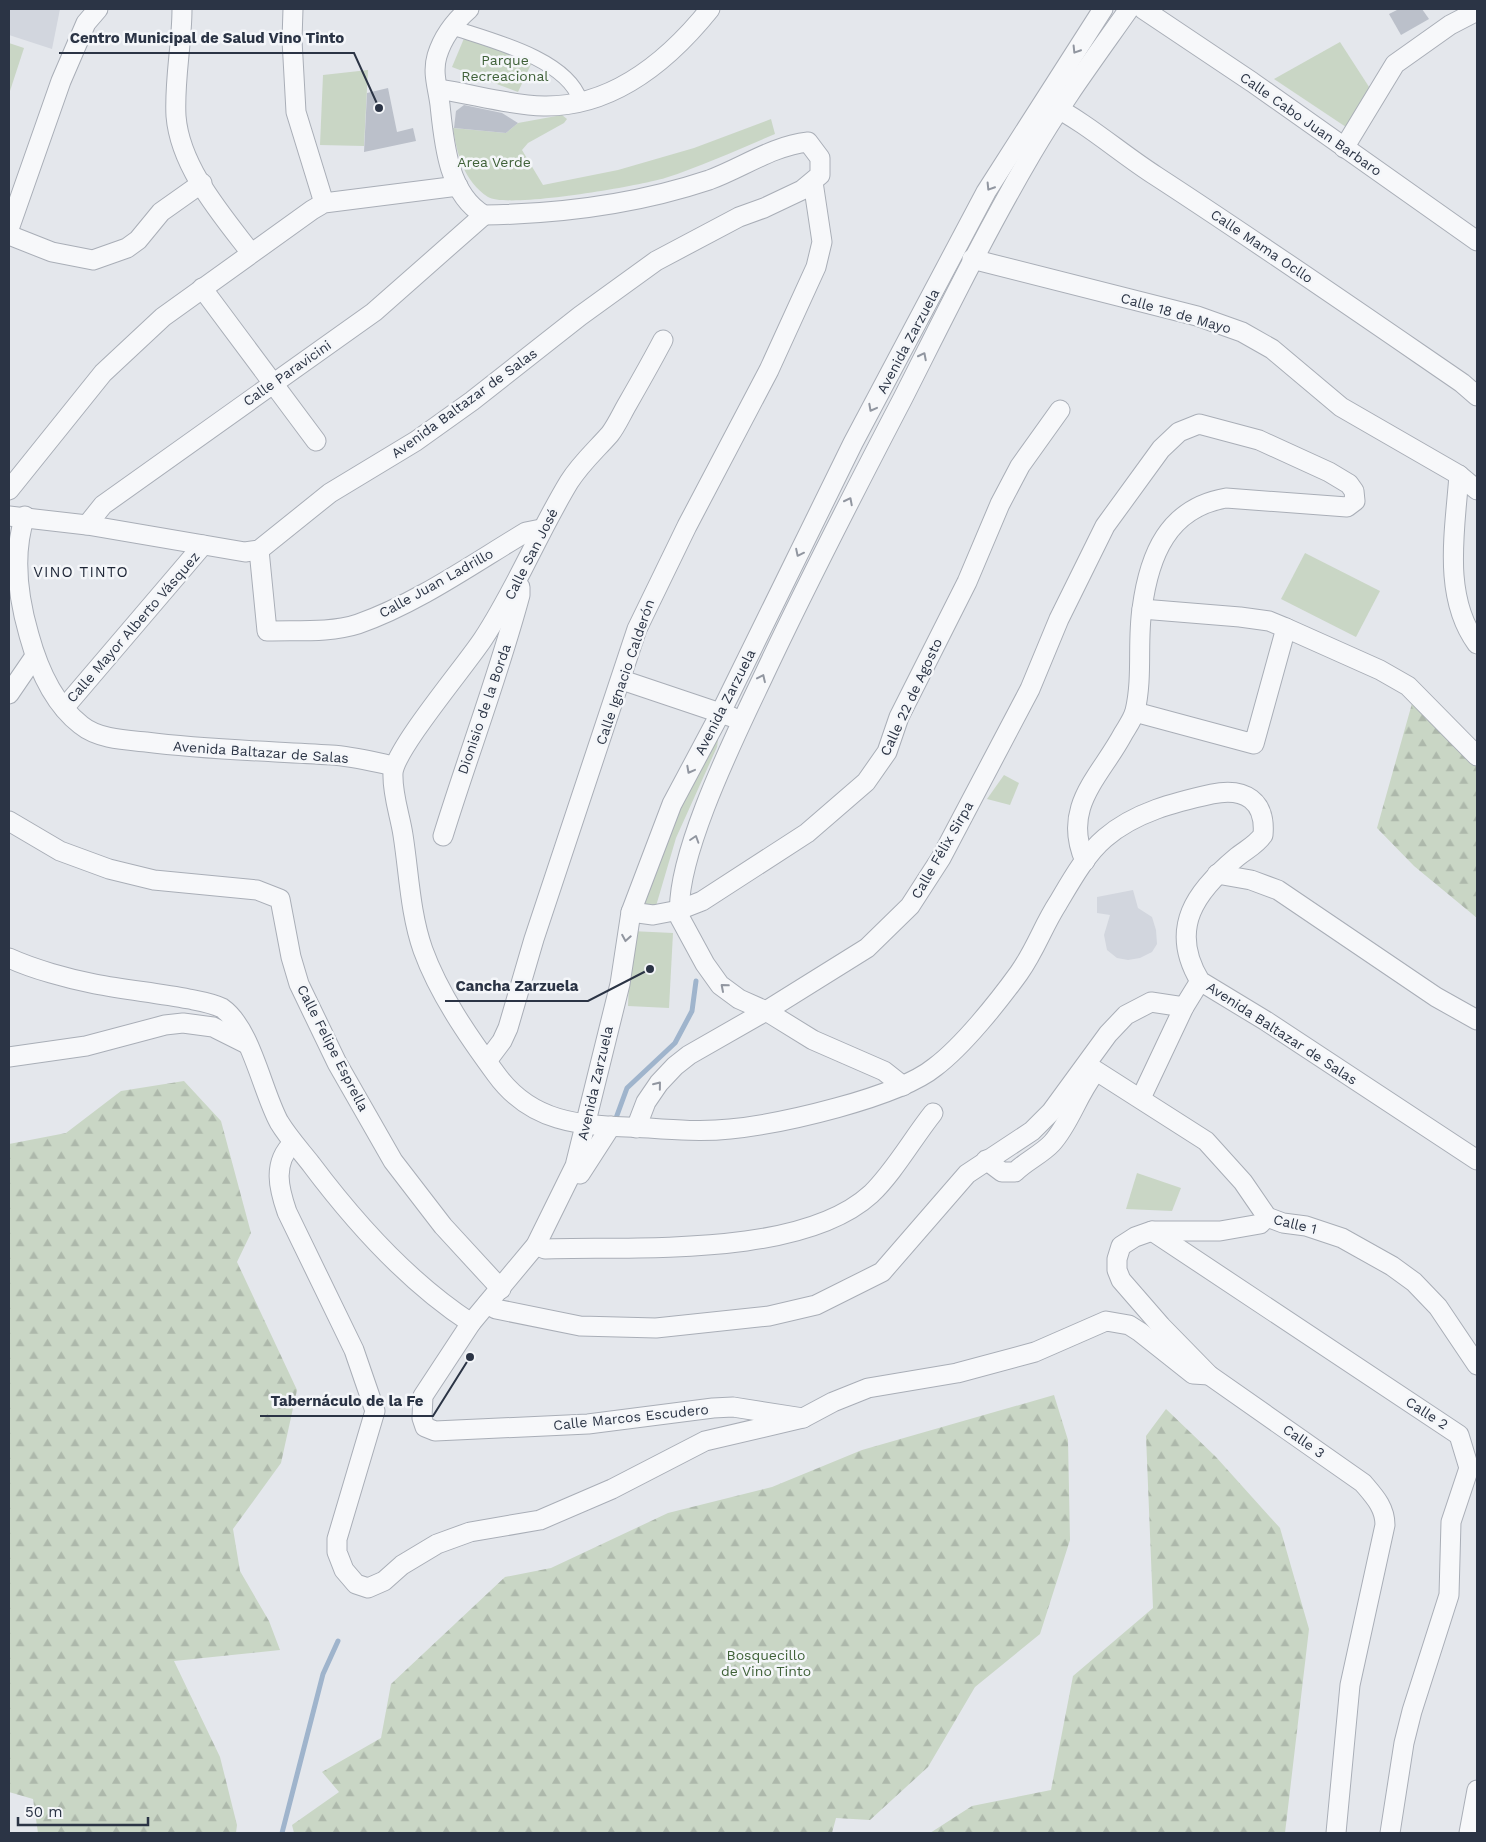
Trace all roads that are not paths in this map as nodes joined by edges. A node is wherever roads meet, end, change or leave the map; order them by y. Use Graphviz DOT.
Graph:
graph roads {
  1 [pos="98,9"];
  2 [pos="182,9"];
  3 [pos="293,9"];
  4 [pos="469,9"];
  5 [pos="710,9"];
  6 [pos="1103,9"];
  7 [pos="1129,9"];
  8 [pos="1143,9"];
  9 [pos="1477,11"];
  10 [pos="451,27"];
  11 [pos="438,89"];
  12 [pos="580,100"];
  13 [pos="1051,106"];
  14 [pos="1344,148"];
  15 [pos="813,182"];
  16 [pos="202,183"];
  17 [pos="458,186"];
  18 [pos="324,203"];
  19 [pos="484,215"];
  20 [pos="9,229"];
  21 [pos="9,235"];
  22 [pos="1477,240"];
  23 [pos="252,253"];
  24 [pos="972,258"];
  25 [pos="202,288"];
  26 [pos="664,340"];
  27 [pos="274,382"];
  28 [pos="1477,396"];
  29 [pos="1060,410"];
  30 [pos="316,440"];
  31 [pos="1459,475"];
  32 [pos="9,490"];
  33 [pos="1477,490"];
  34 [pos="17,516"];
  35 [pos="87,525"];
  36 [pos="541,529"];
  37 [pos="203,545"];
  38 [pos="259,550"];
  39 [pos="516,583"];
  40 [pos="1142,609"];
  41 [pos="1469,617"];
  42 [pos="1286,628"];
  43 [pos="1477,644"];
  44 [pos="35,656"];
  45 [pos="622,680"];
  46 [pos="9,694"];
  47 [pos="64,708"];
  48 [pos="721,712"];
  49 [pos="1135,712"];
  50 [pos="742,722"];
  51 [pos="1477,756"];
  52 [pos="394,766"];
  53 [pos="9,821"];
  54 [pos="442,836"];
  55 [pos="1086,861"];
  56 [pos="1218,874"];
  57 [pos="679,910"];
  58 [pos="631,912"];
  59 [pos="9,958"];
  60 [pos="1200,981"];
  61 [pos="1184,1006"];
  62 [pos="766,1011"];
  63 [pos="1477,1020"];
  64 [pos="246,1044"];
  65 [pos="9,1057"];
  66 [pos="487,1061"];
  67 [pos="1092,1068"];
  68 [pos="903,1086"];
  69 [pos="1140,1098"];
  70 [pos="933,1113"];
  71 [pos="584,1123"];
  72 [pos="611,1126"];
  73 [pos="636,1128"];
  74 [pos="294,1143"];
  75 [pos="986,1160"];
  76 [pos="1477,1160"];
  77 [pos="1267,1217"];
  78 [pos="1152,1231"];
  79 [pos="540,1247"];
  80 [pos="501,1289"];
  81 [pos="492,1307"];
  82 [pos="471,1323"];
  83 [pos="1477,1365"];
  84 [pos="1209,1374"];
  85 [pos="803,1418"];
  86 [pos="425,1424"];
  87 [pos="1477,1790"];
  88 [pos="1336,1833"];
  89 [pos="1390,1833"];
  90 [pos="1469,1833"];
  1 -- 20 [label="street"];
  2 -- 16 [label="street"];
  3 -- 18 [label="street"];
  4 -- 10 [label="street"];
  5 -- 12 [label="street"];
  6 -- 13 [label="street, Avenida Zarzuela, one-way"];
  7 -- 13 [label="street, Avenida Zarzuela"];
  8 -- 14 [label="street, Calle Cabo Juan Barbaro"];
  9 -- 14 [label="street"];
  10 -- 11 [label="street"];
  10 -- 12 [label="street"];
  11 -- 12 [label="street"];
  11 -- 17 [label="street"];
  13 -- 24 [label="street, Avenida Zarzuela"];
  13 -- 28 [label="street, Calle Mama Ocllo"];
  13 -- 48 [label="street, Avenida Zarzuela, one-way"];
  14 -- 22 [label="street, Calle Cabo Juan Barbaro"];
  15 -- 19 [label="street"];
  15 -- 38 [label="street, Avenida Baltazar de Salas"];
  15 -- 45 [label="street, Calle Ignacio Calderón"];
  16 -- 21 [label="street"];
  16 -- 23 [label="street"];
  17 -- 18 [label="street"];
  17 -- 19 [label="street"];
  18 -- 23 [label="street"];
  19 -- 27 [label="street, Calle Paravicini"];
  23 -- 25 [label="street"];
  24 -- 31 [label="street, Calle 18 de Mayo"];
  50 -- 24 [label="street, Avenida Zarzuela, one-way"];
  25 -- 27 [label="street"];
  25 -- 32 [label="street"];
  26 -- 36 [label="street, Calle San José"];
  27 -- 30 [label="street"];
  27 -- 35 [label="street, Calle Paravicini"];
  29 -- 57 [label="street, Calle 22 de Agosto"];
  31 -- 33 [label="street, Calle 18 de Mayo"];
  31 -- 41 [label="street"];
  34 -- 35 [label="street, Avenida Baltazar de Salas"];
  34 -- 44 [label="street, Avenida Baltazar de Salas"];
  35 -- 37 [label="street, Avenida Baltazar de Salas"];
  36 -- 38 [label="street, Calle Juan Ladrillo"];
  36 -- 39 [label="street, Calle San José"];
  37 -- 38 [label="street, Avenida Baltazar de Salas"];
  37 -- 47 [label="street, Calle Mayor Alberto Vásquez"];
  39 -- 52 [label="street, Calle San José"];
  39 -- 54 [label="street, Dionisio de la Borda"];
  40 -- 42 [label="street"];
  40 -- 49 [label="street"];
  40 -- 62 [label="street, Calle Félix Sirpa"];
  41 -- 43 [label="street"];
  42 -- 49 [label="street"];
  42 -- 51 [label="street"];
  44 -- 46 [label="street"];
  44 -- 47 [label="street, Avenida Baltazar de Salas"];
  45 -- 48 [label="street"];
  45 -- 66 [label="street, Calle Ignacio Calderón"];
  47 -- 52 [label="street, Avenida Baltazar de Salas"];
  48 -- 50 [label="street"];
  48 -- 58 [label="street, Avenida Zarzuela, one-way"];
  49 -- 55 [label="street"];
  57 -- 50 [label="street, Avenida Zarzuela, one-way"];
  52 -- 66 [label="street, Avenida Baltazar de Salas"];
  53 -- 80 [label="street, Calle Felipe Esprella"];
  55 -- 56 [label="street, Avenida Baltazar de Salas"];
  55 -- 68 [label="street, Avenida Baltazar de Salas"];
  56 -- 60 [label="street, Avenida Baltazar de Salas"];
  56 -- 63 [label="street"];
  57 -- 58 [label="street, Calle 22 de Agosto"];
  62 -- 57 [label="street, one-way"];
  58 -- 71 [label="street, Avenida Zarzuela, one-way"];
  59 -- 64 [label="street"];
  60 -- 61 [label="street"];
  60 -- 76 [label="street, Avenida Baltazar de Salas"];
  61 -- 67 [label="street"];
  61 -- 69 [label="street"];
  62 -- 68 [label="street"];
  73 -- 62 [label="street, Calle Félix Sirpa, one-way"];
  64 -- 65 [label="street"];
  64 -- 74 [label="street"];
  66 -- 71 [label="street, Avenida Baltazar de Salas"];
  67 -- 69 [label="street, Calle 1"];
  67 -- 75 [label="street"];
  67 -- 75 [label="street"];
  68 -- 73 [label="street, Avenida Baltazar de Salas"];
  69 -- 77 [label="street, Calle 1"];
  70 -- 79 [label="street"];
  71 -- 72 [label="street, Avenida Baltazar de Salas"];
  71 -- 79 [label="street, Avenida Zarzuela"];
  72 -- 73 [label="street, Avenida Baltazar de Salas"];
  72 -- 79 [label="street"];
  74 -- 82 [label="street"];
  74 -- 85 [label="street"];
  75 -- 81 [label="street"];
  77 -- 78 [label="street, Calle 3"];
  77 -- 83 [label="street, Calle 1"];
  78 -- 84 [label="street, Calle 3"];
  78 -- 89 [label="street, Calle 2"];
  79 -- 80 [label="street, Avenida Zarzuela"];
  79 -- 81 [label="street"];
  80 -- 81 [label="street, Avenida Zarzuela"];
  81 -- 82 [label="street, Avenida Zarzuela"];
  81 -- 86 [label="street"];
  82 -- 86 [label="street, Avenida Zarzuela"];
  84 -- 85 [label="street"];
  84 -- 88 [label="street, Calle 3"];
  85 -- 86 [label="street, Calle Marcos Escudero"];
  87 -- 90 [label="street"];
}
